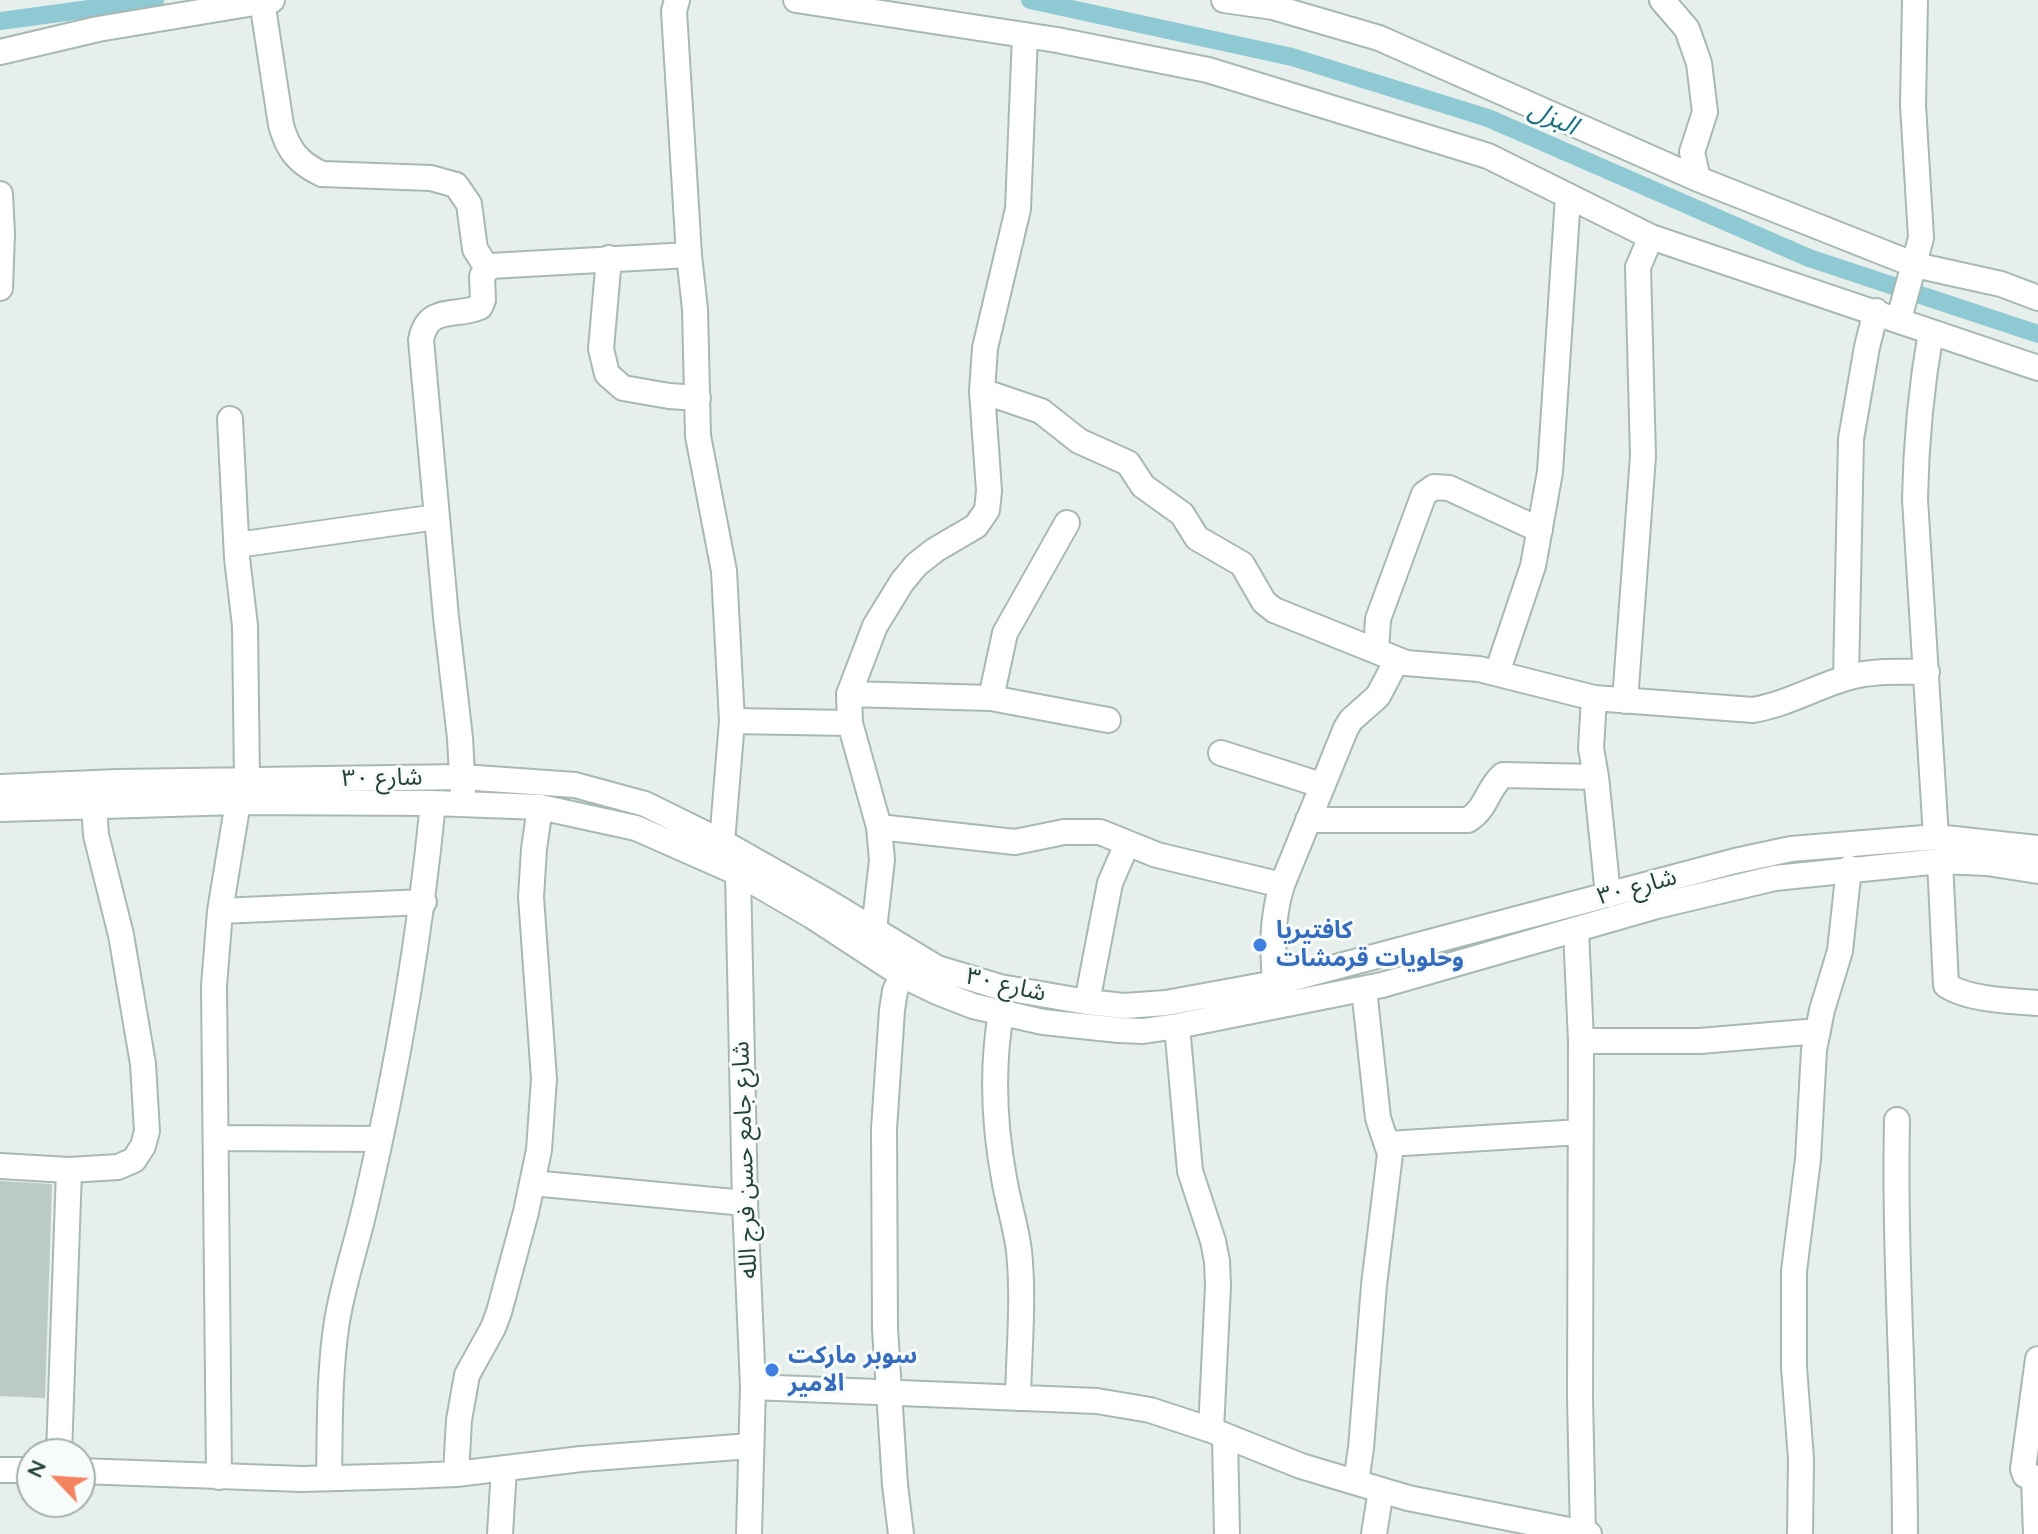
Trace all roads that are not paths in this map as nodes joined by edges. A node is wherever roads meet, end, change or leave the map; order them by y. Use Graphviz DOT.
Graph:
graph roads {
  1 [pos="272,0"];
  2 [pos="677,0"];
  3 [pos="796,0"];
  4 [pos="1224,0"];
  5 [pos="1662,0"];
  6 [pos="1915,0"];
  7 [pos="262,1"];
  8 [pos="190,8"];
  9 [pos="1025,35"];
  10 [pos="0,52"];
  11 [pos="1698,179"];
  12 [pos="0,194"];
  13 [pos="1568,196"];
  14 [pos="1651,237"];
  15 [pos="689,255"];
  16 [pos="609,258"];
  17 [pos="1915,265"];
  18 [pos="487,268"];
  19 [pos="0,288"];
  20 [pos="2038,298"];
  21 [pos="1876,311"];
  22 [pos="1899,319"];
  23 [pos="1931,332"];
  24 [pos="2038,368"];
  25 [pos="982,391"];
  26 [pos="698,398"];
  27 [pos="230,419"];
  28 [pos="437,517"];
  29 [pos="1067,523"];
  30 [pos="1540,530"];
  31 [pos="237,545"];
  32 [pos="1386,655"];
  33 [pos="1927,672"];
  34 [pos="1497,673"];
  35 [pos="1846,678"];
  36 [pos="849,694"];
  37 [pos="991,698"];
  38 [pos="1594,698"];
  39 [pos="1625,701"];
  40 [pos="1108,720"];
  41 [pos="732,721"];
  42 [pos="850,723"];
  43 [pos="1221,753"];
  44 [pos="462,777"];
  45 [pos="1596,777"];
  46 [pos="1321,785"];
  47 [pos="0,787"];
  48 [pos="242,791"];
  49 [pos="93,796"];
  50 [pos="433,803"];
  51 [pos="463,804"];
  52 [pos="540,807"];
  53 [pos="0,809"];
  54 [pos="1308,820"];
  55 [pos="879,827"];
  56 [pos="722,842"];
  57 [pos="1127,844"];
  58 [pos="2038,848"];
  59 [pos="1938,849"];
  60 [pos="1849,868"];
  61 [pos="2038,871"];
  62 [pos="1738,872"];
  63 [pos="738,873"];
  64 [pos="1282,885"];
  65 [pos="1608,895"];
  66 [pos="424,902"];
  67 [pos="220,911"];
  68 [pos="874,930"];
  69 [pos="1576,930"];
  70 [pos="902,975"];
  71 [pos="1364,989"];
  72 [pos="1276,995"];
  73 [pos="1087,1002"];
  74 [pos="2038,1003"];
  75 [pos="1001,1013"];
  76 [pos="1177,1026"];
  77 [pos="1818,1031"];
  78 [pos="1581,1041"];
  79 [pos="1897,1120"];
  80 [pos="1580,1132"];
  81 [pos="217,1138"];
  82 [pos="379,1139"];
  83 [pos="1388,1144"];
  84 [pos="0,1166"];
  85 [pos="69,1170"];
  86 [pos="532,1183"];
  87 [pos="745,1203"];
  88 [pos="2038,1359"];
  89 [pos="753,1387"];
  90 [pos="887,1393"];
  91 [pos="1018,1398"];
  92 [pos="1218,1434"];
  93 [pos="60,1438"];
  94 [pos="750,1446"];
  95 [pos="504,1468"];
  96 [pos="96,1472"];
  97 [pos="456,1474"];
  98 [pos="219,1477"];
  99 [pos="329,1478"];
  100 [pos="2036,1479"];
  101 [pos="1356,1482"];
  102 [pos="1381,1490"];
  103 [pos="500,1534"];
  104 [pos="749,1534"];
  105 [pos="901,1534"];
  106 [pos="1227,1534"];
  107 [pos="1374,1534"];
  108 [pos="1585,1534"];
  109 [pos="1800,1534"];
  110 [pos="1905,1534"];
  111 [pos="2036,1534"];
  1 -- 7 [label="street"];
  2 -- 15 [label="street"];
  3 -- 9 [label="street"];
  4 -- 11 [label="street"];
  5 -- 11 [label="street"];
  6 -- 17 [label="street"];
  7 -- 8 [label="street"];
  7 -- 18 [label="street"];
  8 -- 10 [label="street"];
  9 -- 13 [label="street"];
  9 -- 25 [label="street"];
  11 -- 17 [label="street"];
  12 -- 19 [label="street"];
  13 -- 14 [label="street"];
  13 -- 30 [label="street"];
  14 -- 21 [label="street"];
  14 -- 39 [label="street"];
  15 -- 16 [label="street"];
  15 -- 26 [label="street"];
  16 -- 18 [label="street"];
  16 -- 26 [label="street"];
  17 -- 20 [label="street"];
  17 -- 22 [label="street"];
  18 -- 28 [label="street"];
  21 -- 22 [label="street"];
  21 -- 35 [label="street"];
  22 -- 23 [label="street"];
  23 -- 24 [label="street"];
  23 -- 33 [label="street"];
  25 -- 32 [label="street"];
  25 -- 36 [label="street"];
  26 -- 41 [label="street"];
  27 -- 31 [label="street"];
  28 -- 31 [label="street"];
  28 -- 44 [label="street"];
  29 -- 37 [label="street"];
  30 -- 32 [label="street"];
  30 -- 34 [label="street"];
  31 -- 48 [label="street"];
  32 -- 34 [label="street"];
  32 -- 46 [label="street"];
  33 -- 35 [label="street"];
  33 -- 59 [label="street"];
  34 -- 38 [label="street"];
  35 -- 39 [label="street"];
  36 -- 37 [label="street"];
  36 -- 42 [label="street"];
  37 -- 40 [label="street"];
  38 -- 39 [label="street"];
  38 -- 45 [label="street"];
  41 -- 42 [label="street"];
  41 -- 56 [label="street"];
  42 -- 55 [label="street"];
  43 -- 46 [label="street"];
  44 -- 48 [label="street, شارع ٣٠"];
  44 -- 51 [label="street"];
  44 -- 56 [label="street, شارع ٣٠"];
  45 -- 54 [label="street"];
  45 -- 65 [label="street"];
  46 -- 54 [label="street"];
  47 -- 49 [label="street, شارع ٣٠"];
  48 -- 49 [label="street, شارع ٣٠"];
  48 -- 50 [label="street, شارع ٣٠"];
  48 -- 67 [label="street"];
  49 -- 53 [label="street, شارع ٣٠"];
  49 -- 85 [label="street"];
  50 -- 51 [label="street, شارع ٣٠"];
  50 -- 66 [label="street"];
  51 -- 52 [label="street, شارع ٣٠"];
  52 -- 63 [label="street, شارع ٣٠"];
  52 -- 86 [label="street"];
  54 -- 64 [label="street"];
  55 -- 57 [label="street"];
  55 -- 68 [label="street"];
  56 -- 68 [label="street, شارع ٣٠"];
  57 -- 64 [label="street"];
  57 -- 73 [label="street"];
  58 -- 59 [label="street, شارع ٣٠"];
  59 -- 60 [label="street, شارع ٣٠"];
  59 -- 61 [label="street, شارع ٣٠"];
  59 -- 62 [label="street, شارع ٣٠"];
  59 -- 74 [label="street"];
  60 -- 62 [label="street, شارع ٣٠"];
  60 -- 77 [label="street"];
  62 -- 65 [label="street, شارع ٣٠"];
  62 -- 69 [label="street, شارع ٣٠"];
  63 -- 70 [label="street, شارع ٣٠"];
  63 -- 87 [label="street, شارع جامع حسن فرج الله"];
  64 -- 72 [label="street"];
  65 -- 72 [label="street, شارع ٣٠"];
  66 -- 67 [label="street"];
  66 -- 82 [label="street"];
  67 -- 81 [label="street"];
  68 -- 73 [label="street, شارع ٣٠"];
  69 -- 71 [label="street, شارع ٣٠"];
  69 -- 78 [label="street"];
  70 -- 75 [label="street, شارع ٣٠"];
  70 -- 90 [label="street"];
  71 -- 72 [label="street, شارع ٣٠"];
  71 -- 83 [label="street"];
  72 -- 73 [label="street, شارع ٣٠"];
  72 -- 76 [label="street, شارع ٣٠"];
  75 -- 76 [label="street, شارع ٣٠"];
  75 -- 91 [label="street"];
  76 -- 92 [label="street"];
  77 -- 78 [label="street"];
  77 -- 109 [label="street"];
  78 -- 80 [label="street"];
  79 -- 110 [label="street"];
  80 -- 83 [label="street"];
  80 -- 108 [label="street"];
  81 -- 82 [label="street"];
  81 -- 98 [label="street"];
  82 -- 99 [label="street"];
  83 -- 101 [label="street"];
  84 -- 85 [label="street"];
  85 -- 93 [label="street"];
  86 -- 87 [label="street"];
  86 -- 97 [label="street"];
  87 -- 89 [label="street, شارع جامع حسن فرج الله"];
  88 -- 100 [label="street"];
  89 -- 90 [label="street"];
  89 -- 94 [label="street, شارع جامع حسن فرج الله"];
  90 -- 91 [label="street"];
  90 -- 105 [label="street"];
  91 -- 92 [label="street"];
  92 -- 101 [label="street"];
  92 -- 106 [label="street"];
  94 -- 95 [label="street"];
  94 -- 104 [label="street, شارع جامع حسن فرج الله"];
  95 -- 97 [label="street"];
  95 -- 103 [label="street"];
  96 -- 98 [label="street"];
  97 -- 99 [label="street"];
  98 -- 99 [label="street"];
  100 -- 111 [label="street"];
  101 -- 102 [label="street"];
  102 -- 107 [label="street"];
  102 -- 108 [label="street"];
}
